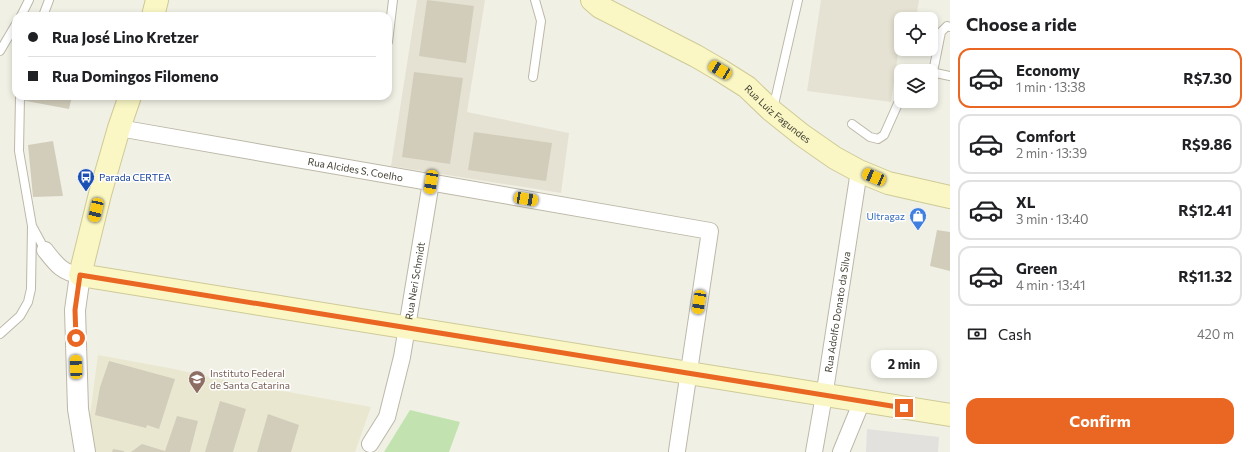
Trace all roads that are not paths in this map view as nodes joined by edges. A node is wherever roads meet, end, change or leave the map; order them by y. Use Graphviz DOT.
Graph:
graph roads {
  1 [pos="29,0"];
  2 [pos="49,0"];
  3 [pos="157,0"];
  4 [pos="393,0"];
  5 [pos="535,0"];
  6 [pos="592,0"];
  7 [pos="798,0"];
  8 [pos="23,12"];
  9 [pos="44,12"];
  10 [pos="154,12"];
  11 [pos="392,12"];
  12 [pos="950,27"];
  13 [pos="12,31"];
  14 [pos="0,51"];
  15 [pos="934,64"];
  16 [pos="938,73"];
  17 [pos="533,76"];
  18 [pos="950,76"];
  19 [pos="20,100"];
  20 [pos="129,100"];
  21 [pos="896,108"];
  22 [pos="772,111"];
  23 [pos="852,124"];
  24 [pos="119,128"];
  25 [pos="859,171"];
  26 [pos="431,182"];
  27 [pos="950,197"];
  28 [pos="32,226"];
  29 [pos="45,250"];
  30 [pos="80,275"];
  31 [pos="406,328"];
  32 [pos="0,334"];
  33 [pos="689,373"];
  34 [pos="824,395"];
  35 [pos="862,401"];
  36 [pos="950,415"];
  37 [pos="370,444"];
  38 [pos="677,451"];
  39 [pos="85,452"];
  40 [pos="814,452"];
  41 [pos="841,452"];
  1 -- 8 [label="lane"];
  2 -- 9 [label="lane"];
  3 -- 10 [label="main road"];
  4 -- 11 [label="lane"];
  5 -- 17 [label="lane"];
  6 -- 22 [label="main road, Rua Luiz Fagundes"];
  7 -- 22 [label="lane"];
  12 -- 15 [label="lane"];
  13 -- 14 [label="lane"];
  16 -- 18 [label="lane"];
  19 -- 28 [label="lane"];
  20 -- 24 [label="main road"];
  21 -- 23 [label="lane"];
  22 -- 25 [label="main road, Rua Luiz Fagundes"];
  24 -- 26 [label="street, Rua Alcides S. Coelho"];
  24 -- 30 [label="main road"];
  25 -- 27 [label="main road, Rua Luiz Fagundes"];
  25 -- 34 [label="street, Rua Adolfo Donato da Silva"];
  26 -- 31 [label="street, Rua Neri Schmidt"];
  26 -- 33 [label="street, Rua Alcides S. Coelho"];
  28 -- 29 [label="lane"];
  28 -- 32 [label="lane"];
  29 -- 30 [label="street"];
  30 -- 31 [label="main road"];
  30 -- 39 [label="street"];
  31 -- 33 [label="main road"];
  31 -- 37 [label="street, Rua Neri Schmidt"];
  33 -- 34 [label="main road"];
  33 -- 38 [label="street"];
  34 -- 35 [label="main road"];
  34 -- 40 [label="street, Rua Adolfo Donato da Silva"];
  35 -- 36 [label="main road"];
  35 -- 41 [label="street"];
}
